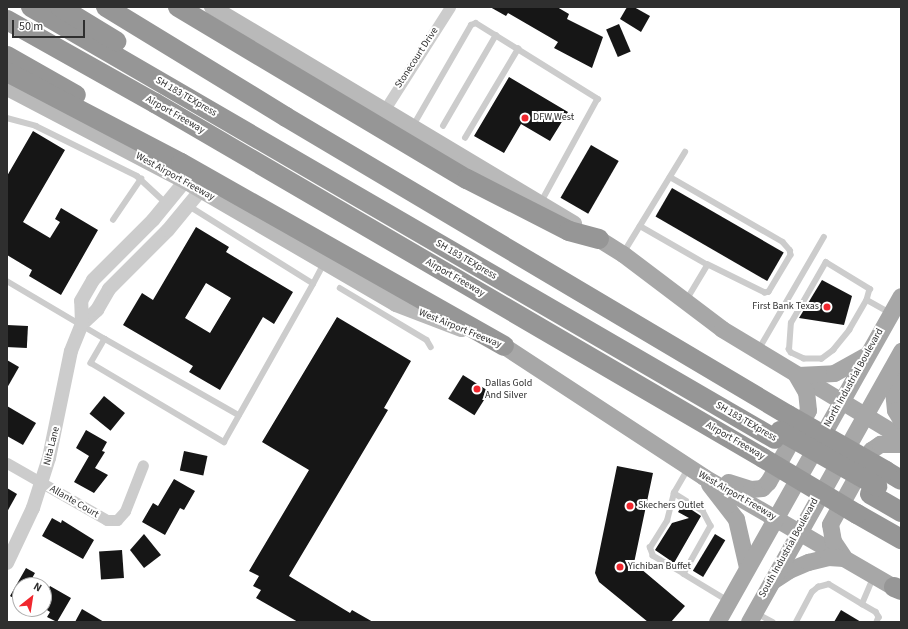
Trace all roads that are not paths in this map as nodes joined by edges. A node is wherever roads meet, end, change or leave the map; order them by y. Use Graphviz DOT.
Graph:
graph roads {
  1 [pos="31,7"];
  2 [pos="60,7"];
  3 [pos="82,7"];
  4 [pos="106,7"];
  5 [pos="213,7"];
  6 [pos="450,7"];
  7 [pos="182,9"];
  8 [pos="7,20"];
  9 [pos="496,35"];
  10 [pos="518,49"];
  11 [pos="7,56"];
  12 [pos="191,60"];
  13 [pos="7,72"];
  14 [pos="7,88"];
  15 [pos="385,109"];
  16 [pos="7,118"];
  17 [pos="413,126"];
  18 [pos="443,126"];
  19 [pos="465,138"];
  20 [pos="685,152"];
  21 [pos="670,178"];
  22 [pos="141,179"];
  23 [pos="186,181"];
  24 [pos="201,190"];
  25 [pos="167,203"];
  26 [pos="540,204"];
  27 [pos="188,206"];
  28 [pos="113,220"];
  29 [pos="640,226"];
  30 [pos="824,237"];
  31 [pos="599,239"];
  32 [pos="326,254"];
  33 [pos="623,254"];
  34 [pos="708,265"];
  35 [pos="7,281"];
  36 [pos="313,284"];
  37 [pos="340,288"];
  38 [pos="901,296"];
  39 [pos="867,300"];
  40 [pos="685,303"];
  41 [pos="891,313"];
  42 [pos="82,324"];
  43 [pos="105,339"];
  44 [pos="504,346"];
  45 [pos="431,347"];
  46 [pos="758,351"];
  47 [pos="901,351"];
  48 [pos="868,354"];
  49 [pos="891,369"];
  50 [pos="796,375"];
  51 [pos="841,402"];
  52 [pos="238,415"];
  53 [pos="864,416"];
  54 [pos="901,420"];
  55 [pos="781,428"];
  56 [pos="901,437"];
  57 [pos="901,444"];
  58 [pos="7,463"];
  59 [pos="143,465"];
  60 [pos="695,471"];
  61 [pos="42,483"];
  62 [pos="883,483"];
  63 [pos="674,493"];
  64 [pos="901,500"];
  65 [pos="901,512"];
  66 [pos="774,517"];
  67 [pos="798,531"];
  68 [pos="901,539"];
  69 [pos="845,558"];
  70 [pos="7,563"];
  71 [pos="746,567"];
  72 [pos="684,574"];
  73 [pos="874,575"];
  74 [pos="770,583"];
  75 [pos="899,589"];
  76 [pos="728,600"];
  77 [pos="862,604"];
  78 [pos="752,617"];
  79 [pos="717,622"];
  80 [pos="773,622"];
  81 [pos="796,622"];
  82 [pos="877,622"];
  1 -- 55 [label="highway, SH 183 TEXpress"];
  2 -- 55 [label="highway, SH 183 TEXpress"];
  3 -- 12 [label="highway"];
  4 -- 12 [label="highway"];
  5 -- 15 [label="main road"];
  6 -- 15 [label="street, Stonecourt Drive"];
  7 -- 31 [label="highway"];
  8 -- 68 [label="highway, Airport Freeway, bridge"];
  9 -- 10 [label="lane"];
  9 -- 17 [label="lane"];
  9 -- 18 [label="lane"];
  10 -- 19 [label="lane"];
  10 -- 26 [label="lane"];
  11 -- 32 [label="highway"];
  12 -- 55 [label="highway"];
  13 -- 32 [label="highway"];
  14 -- 23 [label="main road, West Airport Freeway"];
  15 -- 17 [label="main road"];
  16 -- 22 [label="lane"];
  17 -- 26 [label="main road"];
  20 -- 21 [label="lane"];
  21 -- 29 [label="lane"];
  21 -- 34 [label="lane"];
  22 -- 25 [label="lane"];
  22 -- 28 [label="lane"];
  23 -- 24 [label="main road, West Airport Freeway"];
  23 -- 25 [label="street, Nita Lane"];
  24 -- 27 [label="street, Nita Lane"];
  24 -- 32 [label="main road, West Airport Freeway"];
  25 -- 42 [label="street, Nita Lane"];
  26 -- 31 [label="main road"];
  27 -- 36 [label="lane"];
  27 -- 42 [label="street, Nita Lane"];
  29 -- 33 [label="lane"];
  29 -- 34 [label="lane"];
  30 -- 46 [label="lane"];
  31 -- 33 [label="main road"];
  32 -- 36 [label="lane"];
  32 -- 44 [label="highway"];
  33 -- 40 [label="main road"];
  34 -- 40 [label="lane"];
  35 -- 42 [label="lane"];
  36 -- 52 [label="lane"];
  37 -- 45 [label="lane"];
  38 -- 41 [label="main road, North Industrial Boulevard"];
  39 -- 39 [label="lane"];
  39 -- 41 [label="lane"];
  40 -- 46 [label="main road"];
  41 -- 48 [label="main road, North Industrial Boulevard"];
  42 -- 43 [label="lane"];
  42 -- 61 [label="street, Nita Lane"];
  43 -- 52 [label="lane"];
  43 -- 52 [label="lane"];
  44 -- 60 [label="main road, West Airport Freeway"];
  46 -- 50 [label="main road"];
  47 -- 49 [label="main road"];
  48 -- 50 [label="main road"];
  48 -- 51 [label="main road, North Industrial Boulevard"];
  49 -- 53 [label="main road"];
  49 -- 54 [label="main road"];
  50 -- 51 [label="main road"];
  50 -- 60 [label="main road"];
  51 -- 53 [label="main road"];
  51 -- 66 [label="main road, North Industrial Boulevard"];
  53 -- 56 [label="main road"];
  53 -- 67 [label="main road, South Industrial Boulevard"];
  55 -- 62 [label="highway, bridge"];
  55 -- 62 [label="highway, SH 183 TEXpress"];
  57 -- 69 [label="main road"];
  58 -- 61 [label="street"];
  59 -- 61 [label="street, Allante Court"];
  60 -- 63 [label="lane"];
  60 -- 66 [label="main road, West Airport Freeway"];
  60 -- 71 [label="main road"];
  61 -- 70 [label="street, Nita Lane"];
  62 -- 64 [label="highway, SH 183 TEXpress"];
  62 -- 65 [label="highway, SH 183 TEXpress"];
  63 -- 72 [label="lane"];
  63 -- 72 [label="lane"];
  66 -- 67 [label="main road, West Airport Freeway"];
  66 -- 71 [label="main road"];
  67 -- 69 [label="main road, West Airport Freeway"];
  67 -- 74 [label="main road, South Industrial Boulevard"];
  69 -- 73 [label="main road, West Airport Freeway"];
  69 -- 74 [label="main road"];
  71 -- 76 [label="main road"];
  72 -- 76 [label="lane"];
  73 -- 75 [label="main road, West Airport Freeway"];
  73 -- 77 [label="lane"];
  74 -- 78 [label="main road, South Industrial Boulevard"];
  76 -- 79 [label="main road"];
  77 -- 81 [label="lane"];
  77 -- 82 [label="lane"];
  78 -- 80 [label="lane"];
}
